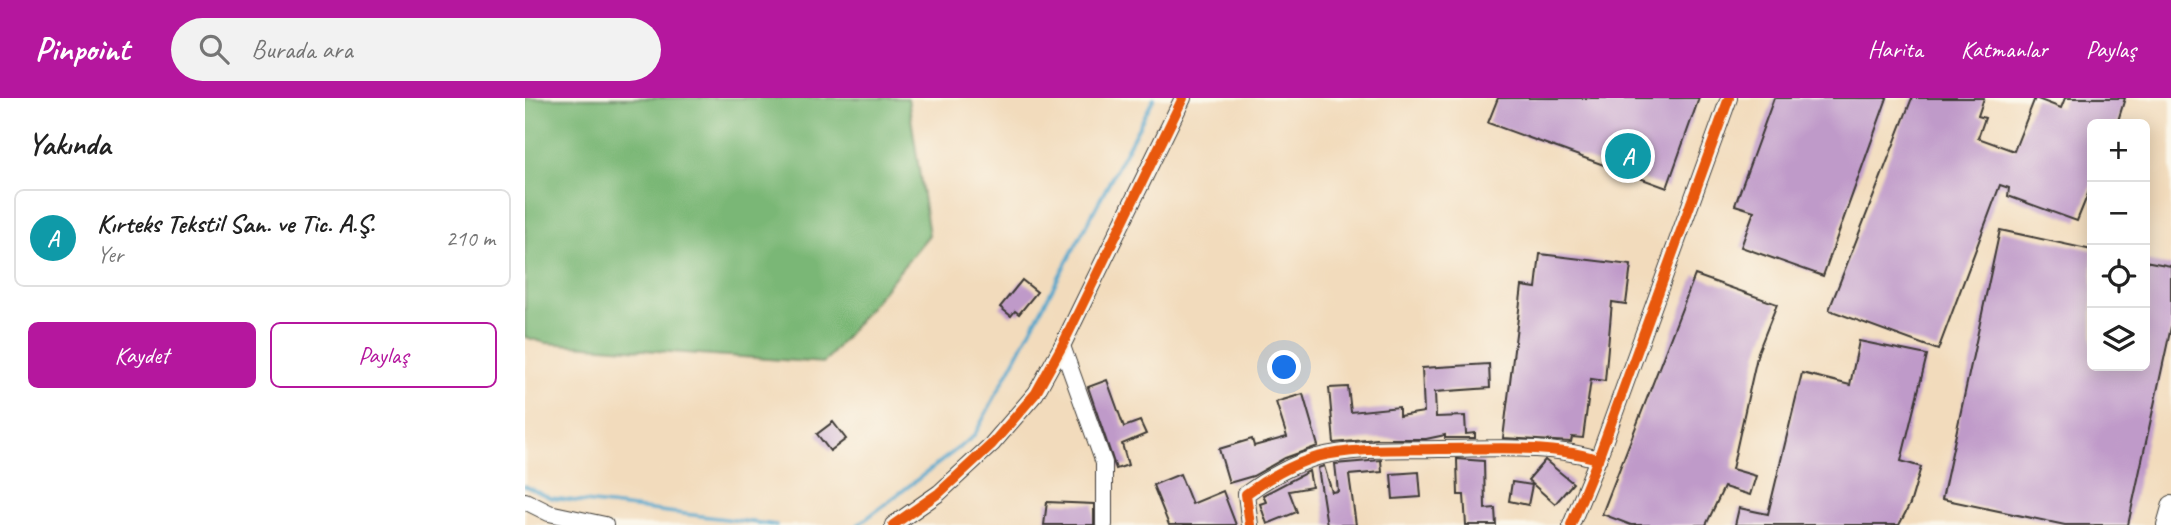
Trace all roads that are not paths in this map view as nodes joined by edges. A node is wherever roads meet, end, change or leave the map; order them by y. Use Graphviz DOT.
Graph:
graph roads {
  1 [pos="1183,98"];
  2 [pos="1729,98"];
  3 [pos="1062,346"];
  4 [pos="1598,459"];
  5 [pos="525,501"];
  6 [pos="2171,504"];
  7 [pos="901,523"];
  8 [pos="605,525"];
  9 [pos="1104,525"];
  10 [pos="1249,525"];
  11 [pos="1571,525"];
  12 [pos="2165,525"];
  1 -- 3 [label="street"];
  2 -- 4 [label="street"];
  3 -- 7 [label="street"];
  3 -- 9 [label="street"];
  4 -- 10 [label="street"];
  4 -- 11 [label="street"];
  5 -- 8 [label="street"];
  6 -- 12 [label="street"];
}
